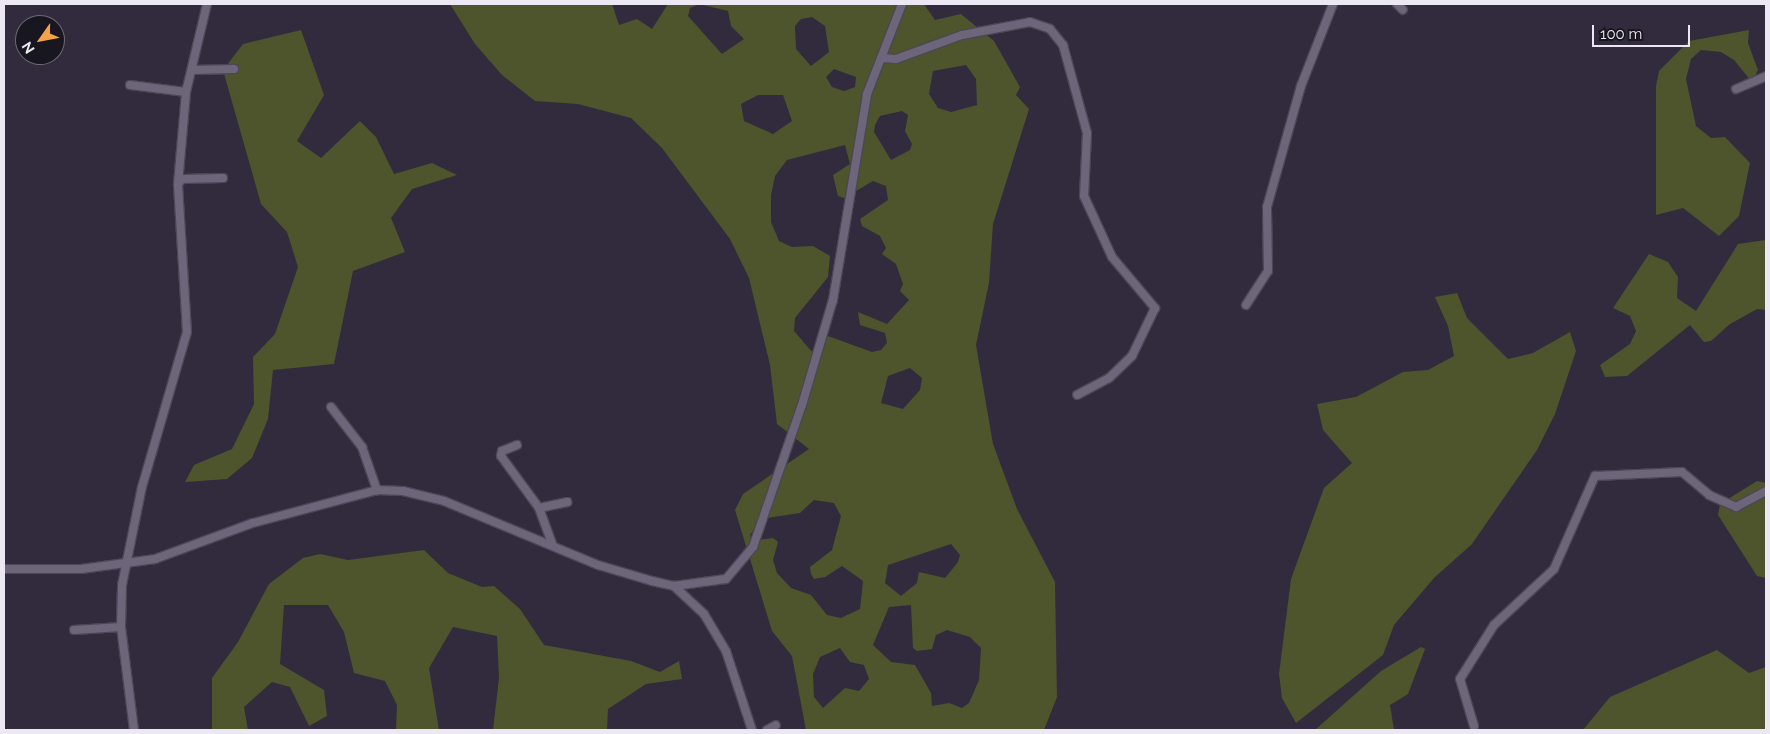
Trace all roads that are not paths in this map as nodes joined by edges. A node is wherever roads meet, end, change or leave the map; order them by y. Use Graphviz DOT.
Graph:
graph roads {
  1 [pos="207,4"];
  2 [pos="902,4"];
  3 [pos="1333,4"];
  4 [pos="881,58"];
  5 [pos="234,69"];
  6 [pos="192,70"];
  7 [pos="1766,76"];
  8 [pos="130,85"];
  9 [pos="1736,89"];
  10 [pos="186,92"];
  11 [pos="223,178"];
  12 [pos="178,184"];
  13 [pos="1246,305"];
  14 [pos="1077,395"];
  15 [pos="331,407"];
  16 [pos="517,445"];
  17 [pos="377,490"];
  18 [pos="1766,491"];
  19 [pos="566,502"];
  20 [pos="539,508"];
  21 [pos="553,546"];
  22 [pos="125,566"];
  23 [pos="4,569"];
  24 [pos="674,586"];
  25 [pos="121,627"];
  26 [pos="74,630"];
  27 [pos="776,725"];
  28 [pos="1474,726"];
  29 [pos="134,730"];
  30 [pos="752,730"];
  31 [pos="767,730"];
  1 -- 6 [label="street"];
  2 -- 4 [label="street"];
  3 -- 13 [label="street"];
  4 -- 14 [label="street"];
  4 -- 24 [label="street"];
  5 -- 6 [label="street"];
  6 -- 10 [label="street"];
  7 -- 9 [label="street"];
  8 -- 10 [label="street"];
  10 -- 12 [label="street"];
  11 -- 12 [label="street"];
  12 -- 22 [label="street"];
  15 -- 17 [label="street"];
  16 -- 20 [label="street"];
  17 -- 21 [label="street"];
  17 -- 22 [label="street"];
  18 -- 28 [label="street"];
  19 -- 20 [label="street"];
  20 -- 21 [label="street"];
  21 -- 24 [label="street"];
  22 -- 23 [label="street"];
  22 -- 25 [label="street"];
  24 -- 30 [label="street"];
  25 -- 26 [label="street"];
  25 -- 29 [label="street"];
  27 -- 31 [label="street"];
}
